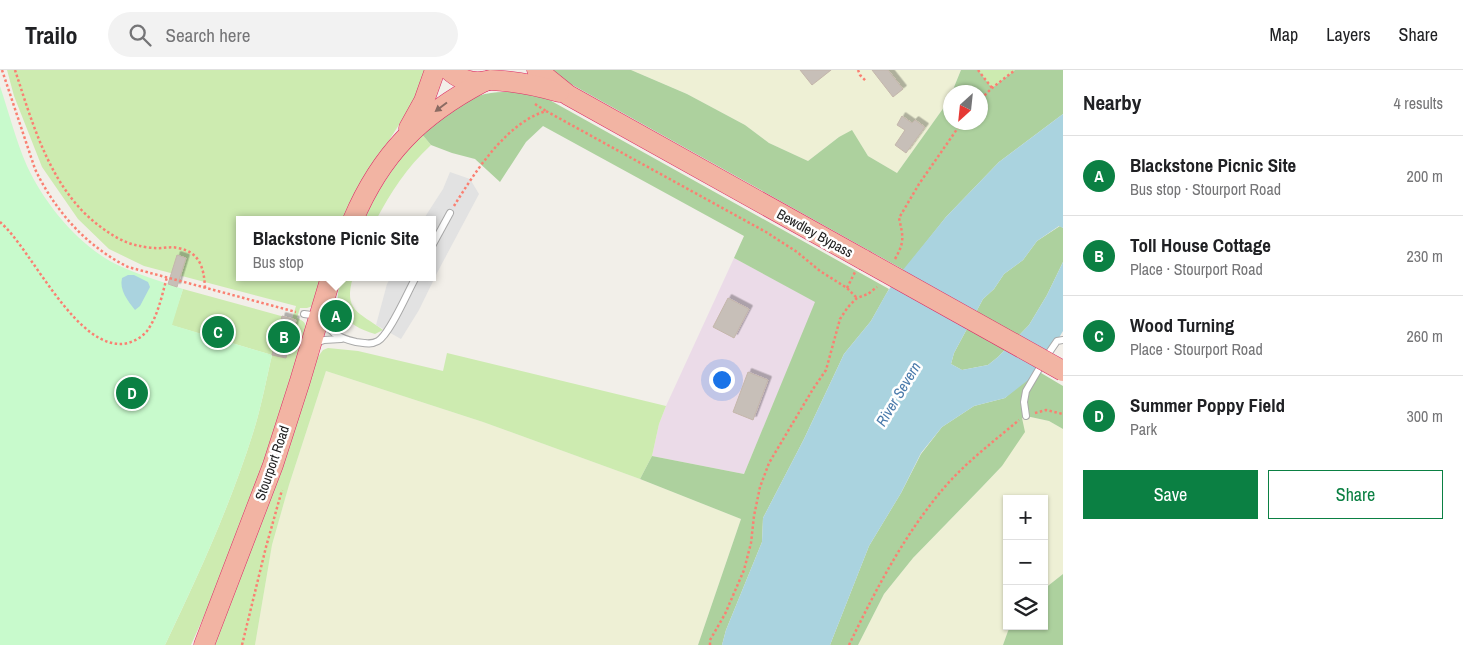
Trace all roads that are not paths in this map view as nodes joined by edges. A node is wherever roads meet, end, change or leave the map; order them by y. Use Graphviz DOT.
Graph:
graph roads {
  1 [pos="435,70"];
  2 [pos="449,70"];
  3 [pos="537,70"];
  4 [pos="492,77"];
  5 [pos="568,95"];
  6 [pos="402,141"];
  7 [pos="450,213"];
  8 [pos="355,216"];
  9 [pos="436,239"];
  10 [pos="329,281"];
  11 [pos="414,281"];
  12 [pos="312,315"];
  13 [pos="341,339"];
  14 [pos="1063,340"];
  15 [pos="310,346"];
  16 [pos="1063,371"];
  17 [pos="1026,416"];
  18 [pos="204,645"];
  1 -- 6 [label="highway"];
  2 -- 4 [label="highway, Bewdley Bypass"];
  3 -- 5 [label="highway, Bewdley Bypass"];
  4 -- 5 [label="highway, Bewdley Bypass"];
  4 -- 6 [label="highway, one-way"];
  5 -- 16 [label="highway, Bewdley Bypass, bridge"];
  6 -- 8 [label="highway"];
  7 -- 9 [label="lane"];
  10 -- 12 [label="highway, Stourport Road"];
  11 -- 13 [label="lane"];
  12 -- 13 [label="lane"];
  12 -- 15 [label="highway, Stourport Road"];
  13 -- 15 [label="lane"];
  14 -- 17 [label="lane"];
  15 -- 18 [label="highway, Stourport Road"];
}
